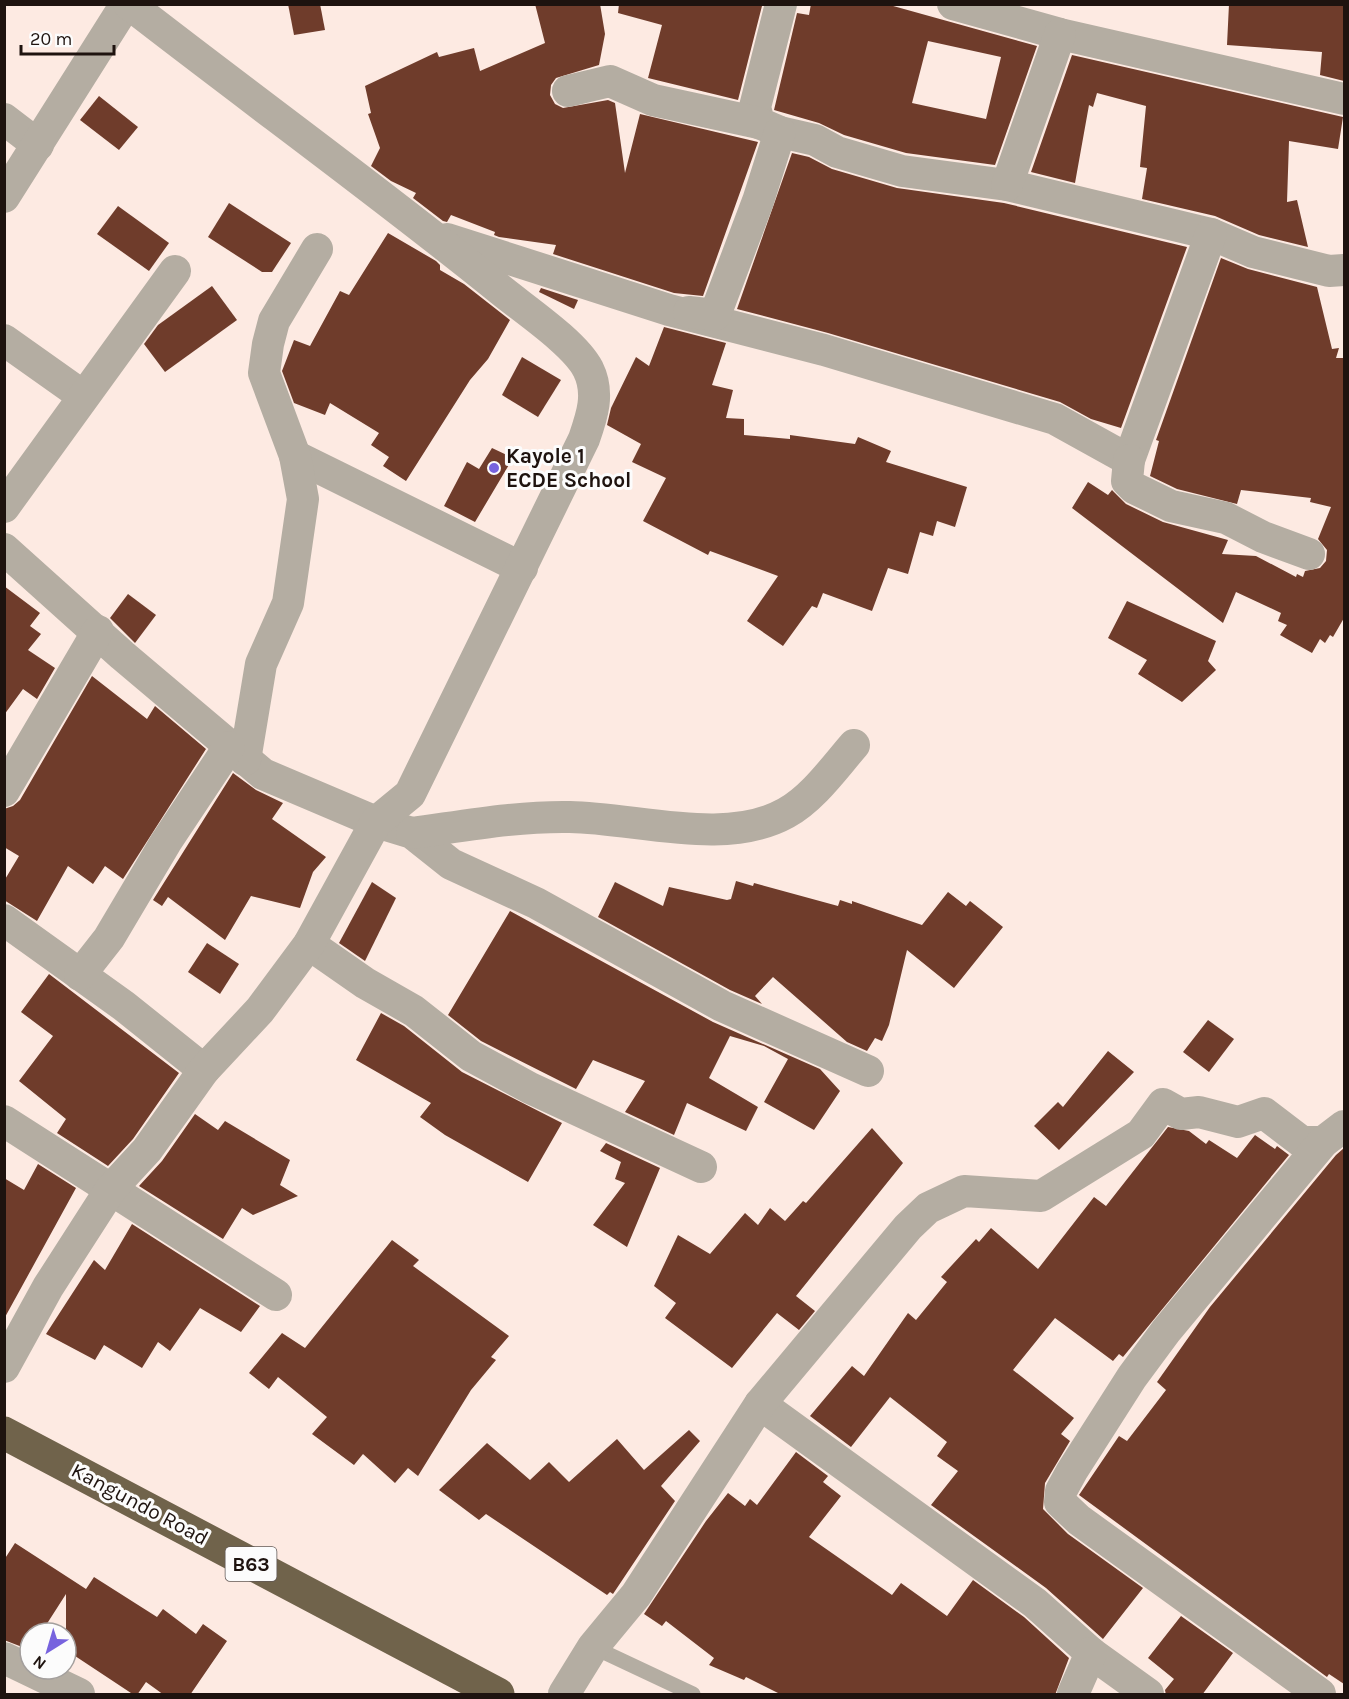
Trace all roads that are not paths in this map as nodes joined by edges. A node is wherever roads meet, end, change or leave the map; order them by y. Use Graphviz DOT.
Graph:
graph roads {
  1 [pos="127,4"];
  2 [pos="781,4"];
  3 [pos="953,4"];
  4 [pos="1060,34"];
  5 [pos="568,92"];
  6 [pos="1344,99"];
  7 [pos="4,119"];
  8 [pos="769,127"];
  9 [pos="38,145"];
  10 [pos="1008,185"];
  11 [pos="4,196"];
  12 [pos="430,233"];
  13 [pos="1211,234"];
  14 [pos="317,249"];
  15 [pos="1344,270"];
  16 [pos="175,271"];
  17 [pos="669,310"];
  18 [pos="4,340"];
  19 [pos="83,396"];
  20 [pos="295,456"];
  21 [pos="1130,459"];
  22 [pos="4,507"];
  23 [pos="4,549"];
  24 [pos="1310,554"];
  25 [pos="522,568"];
  26 [pos="98,631"];
  27 [pos="854,745"];
  28 [pos="237,754"];
  29 [pos="4,791"];
  30 [pos="376,822"];
  31 [pos="412,833"];
  32 [pos="4,920"];
  33 [pos="309,944"];
  34 [pos="80,975"];
  35 [pos="204,1070"];
  36 [pos="868,1071"];
  37 [pos="4,1121"];
  38 [pos="1334,1134"];
  39 [pos="701,1167"];
  40 [pos="111,1189"];
  41 [pos="276,1295"];
  42 [pos="4,1367"];
  43 [pos="760,1404"];
  44 [pos="4,1433"];
  45 [pos="593,1647"];
  46 [pos="1092,1653"];
  47 [pos="4,1658"];
  48 [pos="79,1695"];
  49 [pos="498,1695"];
  50 [pos="564,1695"];
  51 [pos="693,1695"];
  52 [pos="1073,1695"];
  53 [pos="1148,1695"];
  54 [pos="1320,1695"];
  1 -- 9 [label="street"];
  1 -- 12 [label="street"];
  2 -- 8 [label="street"];
  3 -- 4 [label="street"];
  4 -- 6 [label="street"];
  4 -- 10 [label="street"];
  5 -- 8 [label="street"];
  7 -- 9 [label="street"];
  8 -- 10 [label="street"];
  8 -- 17 [label="street"];
  9 -- 11 [label="street"];
  10 -- 13 [label="street"];
  12 -- 17 [label="street"];
  12 -- 25 [label="street"];
  13 -- 15 [label="street"];
  13 -- 21 [label="street"];
  14 -- 20 [label="street"];
  16 -- 19 [label="street"];
  17 -- 21 [label="street"];
  18 -- 19 [label="street"];
  19 -- 22 [label="street"];
  20 -- 25 [label="street"];
  20 -- 28 [label="street"];
  21 -- 24 [label="street"];
  23 -- 26 [label="street"];
  25 -- 30 [label="street"];
  26 -- 28 [label="street"];
  26 -- 29 [label="street"];
  27 -- 31 [label="street"];
  28 -- 30 [label="street"];
  28 -- 34 [label="street"];
  30 -- 31 [label="street"];
  30 -- 33 [label="street"];
  31 -- 36 [label="street"];
  32 -- 34 [label="street"];
  33 -- 35 [label="street"];
  33 -- 39 [label="street"];
  34 -- 35 [label="street"];
  35 -- 40 [label="street"];
  37 -- 40 [label="street"];
  38 -- 43 [label="street"];
  38 -- 54 [label="street"];
  40 -- 41 [label="street"];
  40 -- 42 [label="street"];
  43 -- 45 [label="street"];
  43 -- 46 [label="street"];
  44 -- 49 [label="highway, Kangundo Road / B63"];
  45 -- 50 [label="street"];
  45 -- 51 [label="lane"];
  46 -- 52 [label="street"];
  46 -- 53 [label="street"];
  47 -- 48 [label="street"];
}
